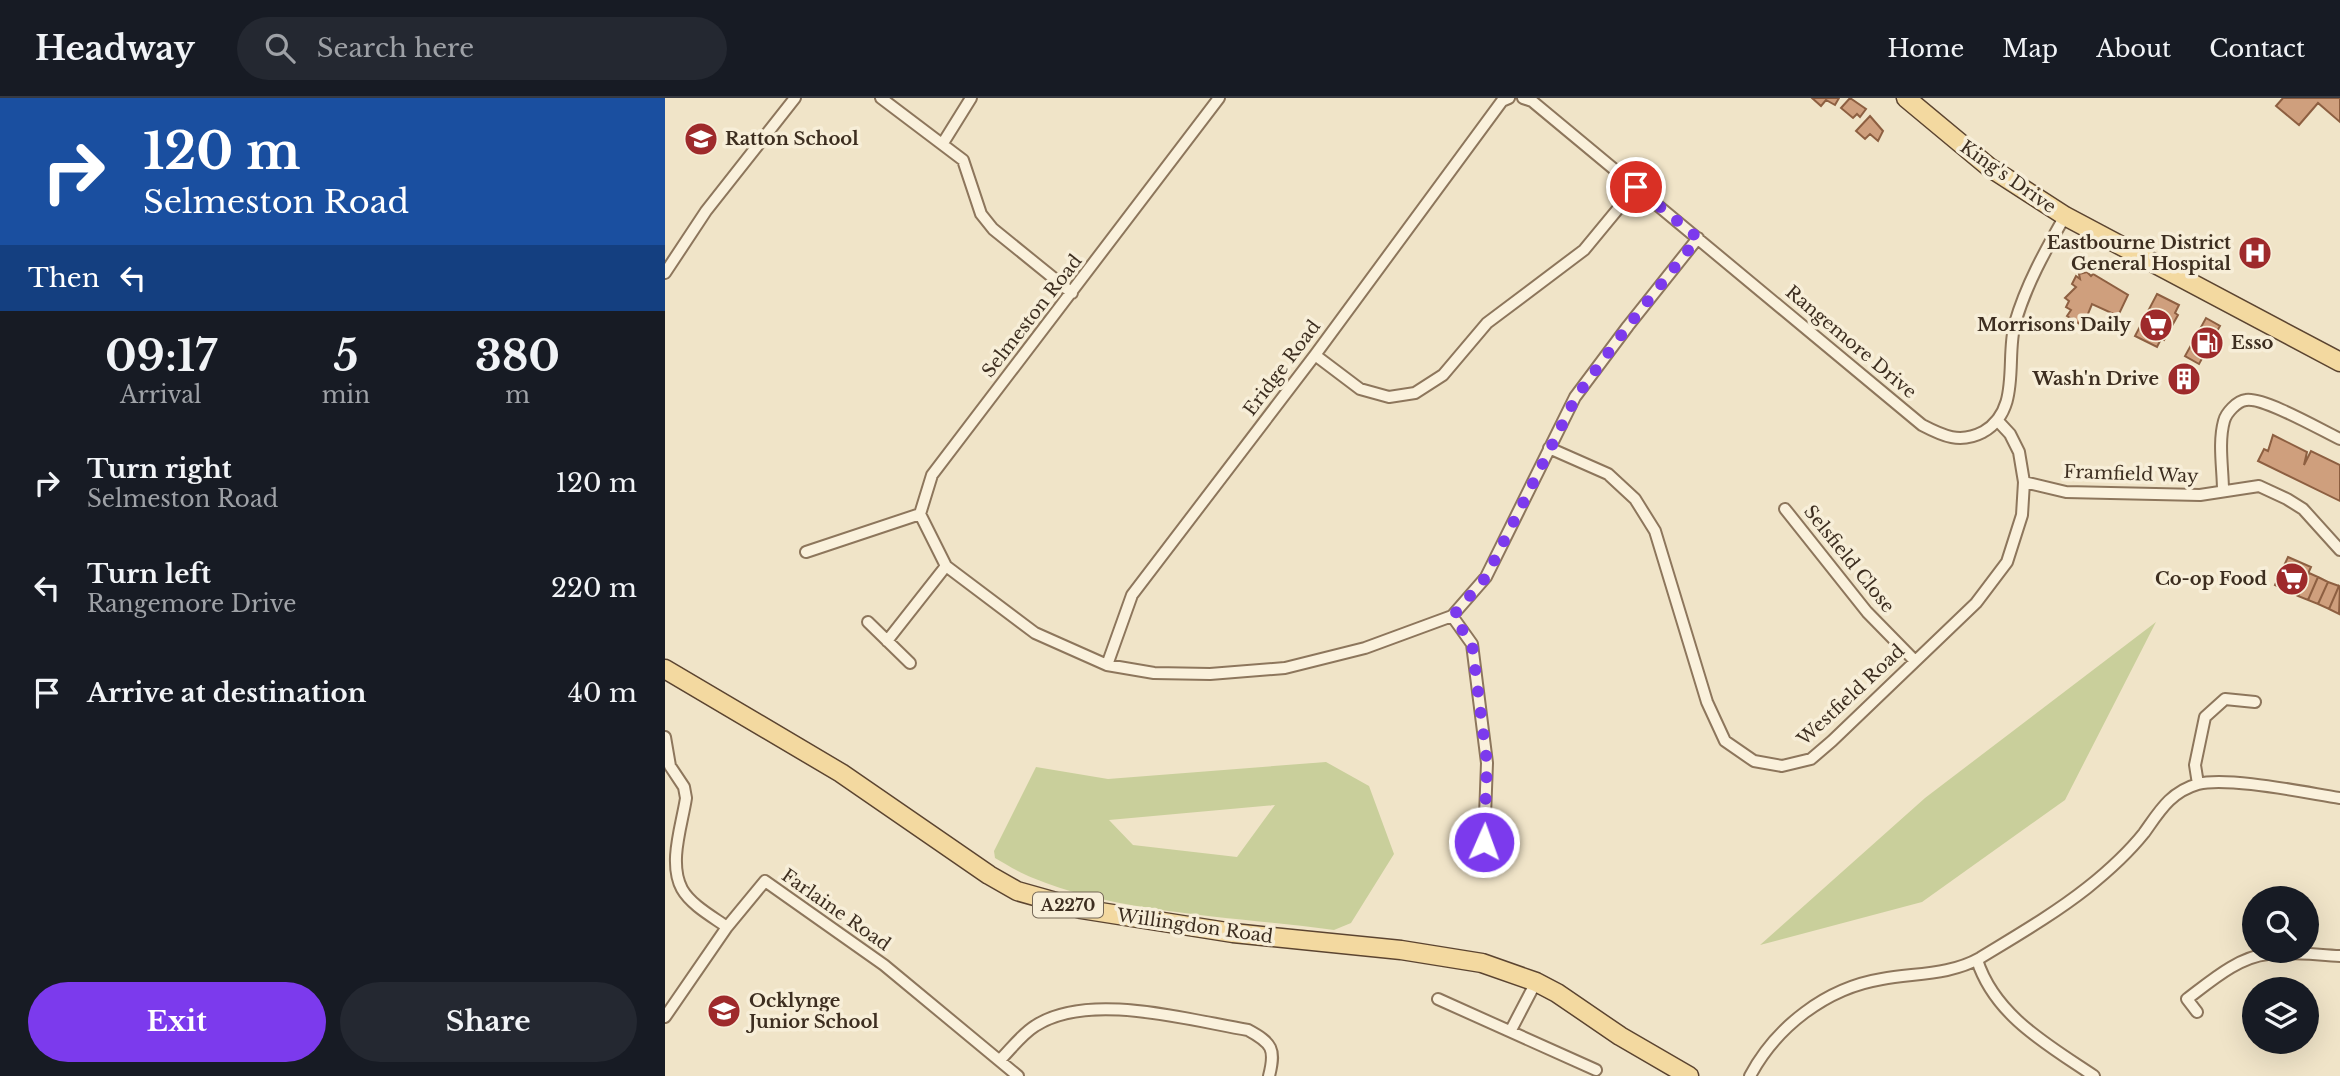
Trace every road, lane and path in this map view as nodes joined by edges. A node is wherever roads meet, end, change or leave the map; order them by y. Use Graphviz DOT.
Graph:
graph roads {
  1 [pos="795,98"];
  2 [pos="881,98"];
  3 [pos="971,98"];
  4 [pos="1219,98"];
  5 [pos="1523,98"];
  6 [pos="1906,98"];
  7 [pos="1506,99"];
  8 [pos="943,143"];
  9 [pos="1636,187"];
  10 [pos="2065,216"];
  11 [pos="1698,238"];
  12 [pos="665,272"];
  13 [pos="1072,293"];
  14 [pos="1315,355"];
  15 [pos="2340,362"];
  16 [pos="1997,420"];
  17 [pos="2340,439"];
  18 [pos="1549,448"];
  19 [pos="2024,482"];
  20 [pos="2223,491"];
  21 [pos="1785,509"];
  22 [pos="920,514"];
  23 [pos="2340,550"];
  24 [pos="806,552"];
  25 [pos="946,566"];
  26 [pos="1453,616"];
  27 [pos="868,622"];
  28 [pos="887,641"];
  29 [pos="1914,660"];
  30 [pos="910,663"];
  31 [pos="1107,666"];
  32 [pos="665,669"];
  33 [pos="2255,702"];
  34 [pos="665,737"];
  35 [pos="2198,784"];
  36 [pos="2340,798"];
  37 [pos="1484,842"];
  38 [pos="727,928"];
  39 [pos="2340,956"];
  40 [pos="1977,960"];
  41 [pos="1536,982"];
  42 [pos="1439,999"];
  43 [pos="2197,1012"];
  44 [pos="665,1017"];
  45 [pos="1511,1030"];
  46 [pos="1000,1060"];
  47 [pos="1596,1070"];
  48 [pos="1018,1076"];
  49 [pos="1269,1076"];
  50 [pos="1689,1076"];
  51 [pos="1749,1076"];
  52 [pos="2094,1076"];
  1 -- 12 [label="street"];
  2 -- 8 [label="street"];
  3 -- 8 [label="street"];
  4 -- 13 [label="street, Selmeston Road"];
  5 -- 9 [label="street, Rangemore Drive"];
  6 -- 10 [label="main road, King's Drive"];
  7 -- 14 [label="street, Eridge Road"];
  8 -- 13 [label="street"];
  9 -- 11 [label="street, Rangemore Drive"];
  9 -- 14 [label="street"];
  10 -- 15 [label="main road, King's Drive"];
  10 -- 16 [label="street"];
  11 -- 16 [label="street, Rangemore Drive"];
  11 -- 18 [label="street"];
  13 -- 22 [label="street, Selmeston Road"];
  14 -- 31 [label="street, Eridge Road"];
  16 -- 19 [label="street, Westfield Road"];
  17 -- 20 [label="street"];
  18 -- 26 [label="street"];
  18 -- 29 [label="street, Westfield Road"];
  19 -- 20 [label="street, Framfield Way"];
  19 -- 29 [label="street, Westfield Road"];
  20 -- 23 [label="street, Framfield Way"];
  21 -- 29 [label="street, Selsfield Close"];
  22 -- 24 [label="street"];
  22 -- 25 [label="street"];
  25 -- 28 [label="street"];
  25 -- 31 [label="street"];
  26 -- 31 [label="street"];
  26 -- 37 [label="street"];
  27 -- 28 [label="street"];
  28 -- 30 [label="street"];
  32 -- 41 [label="main road, Willingdon Road / A2270"];
  33 -- 35 [label="street"];
  34 -- 38 [label="street"];
  35 -- 36 [label="street"];
  35 -- 40 [label="street"];
  38 -- 44 [label="street, Farlaine Road"];
  38 -- 46 [label="street, Farlaine Road"];
  39 -- 43 [label="street"];
  40 -- 51 [label="street"];
  40 -- 52 [label="street"];
  41 -- 45 [label="street"];
  41 -- 50 [label="main road, Willingdon Road / A2270"];
  42 -- 45 [label="street"];
  45 -- 47 [label="street"];
  46 -- 48 [label="street, Farlaine Road"];
  46 -- 49 [label="street"];
}
